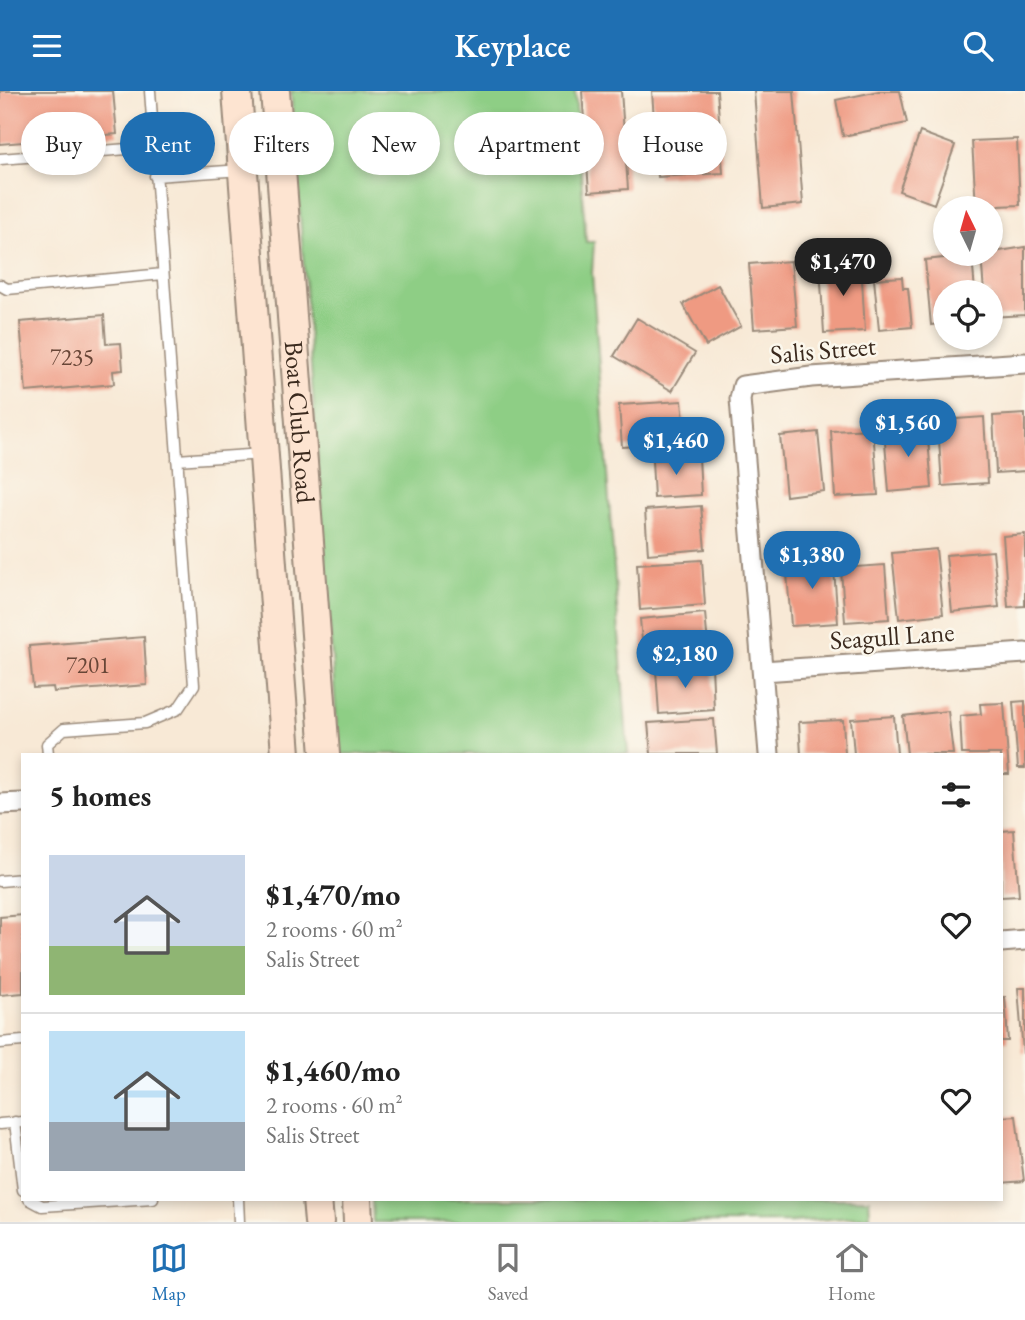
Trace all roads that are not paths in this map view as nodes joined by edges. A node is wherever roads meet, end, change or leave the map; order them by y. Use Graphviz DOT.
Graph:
graph roads {
  1 [pos="150,91"];
  2 [pos="237,91"];
  3 [pos="275,91"];
  4 [pos="151,112"];
  5 [pos="239,112"];
  6 [pos="120,150"];
  7 [pos="0,159"];
  8 [pos="229,171"];
  9 [pos="243,175"];
  10 [pos="155,176"];
  11 [pos="163,274"];
  12 [pos="0,285"];
  13 [pos="1025,363"];
  14 [pos="263,454"];
  15 [pos="177,460"];
  16 [pos="1025,653"];
  17 [pos="763,671"];
  18 [pos="48,753"];
  19 [pos="286,753"];
  20 [pos="325,753"];
  21 [pos="769,753"];
  22 [pos="21,803"];
  23 [pos="0,804"];
  24 [pos="21,879"];
  25 [pos="0,881"];
  26 [pos="1025,940"];
  27 [pos="1003,942"];
  28 [pos="21,1041"];
  29 [pos="0,1043"];
  30 [pos="19,1122"];
  31 [pos="0,1123"];
  32 [pos="21,1156"];
  33 [pos="33,1201"];
  34 [pos="121,1201"];
  35 [pos="238,1201"];
  36 [pos="317,1201"];
  37 [pos="357,1201"];
  38 [pos="239,1222"];
  39 [pos="319,1222"];
  40 [pos="358,1222"];
  1 -- 4 [label="lane"];
  2 -- 5 [label="main road, Boat Club Road"];
  3 -- 20 [label="main road, Boat Club Road"];
  6 -- 7 [label="lane"];
  8 -- 10 [label="lane"];
  9 -- 14 [label="main road, Boat Club Road"];
  10 -- 11 [label="lane"];
  11 -- 12 [label="lane"];
  11 -- 15 [label="lane"];
  13 -- 17 [label="street, Salis Street"];
  14 -- 15 [label="lane"];
  14 -- 19 [label="main road, Boat Club Road"];
  15 -- 18 [label="lane"];
  16 -- 17 [label="street, Seagull Lane"];
  17 -- 21 [label="street, Salis Street"];
  22 -- 23 [label="street"];
  24 -- 25 [label="lane"];
  26 -- 27 [label="street"];
  28 -- 29 [label="lane"];
  30 -- 31 [label="lane"];
  30 -- 32 [label="lane"];
  33 -- 34 [label="lane"];
  35 -- 38 [label="lane"];
  36 -- 39 [label="main road"];
  37 -- 40 [label="main road"];
}
